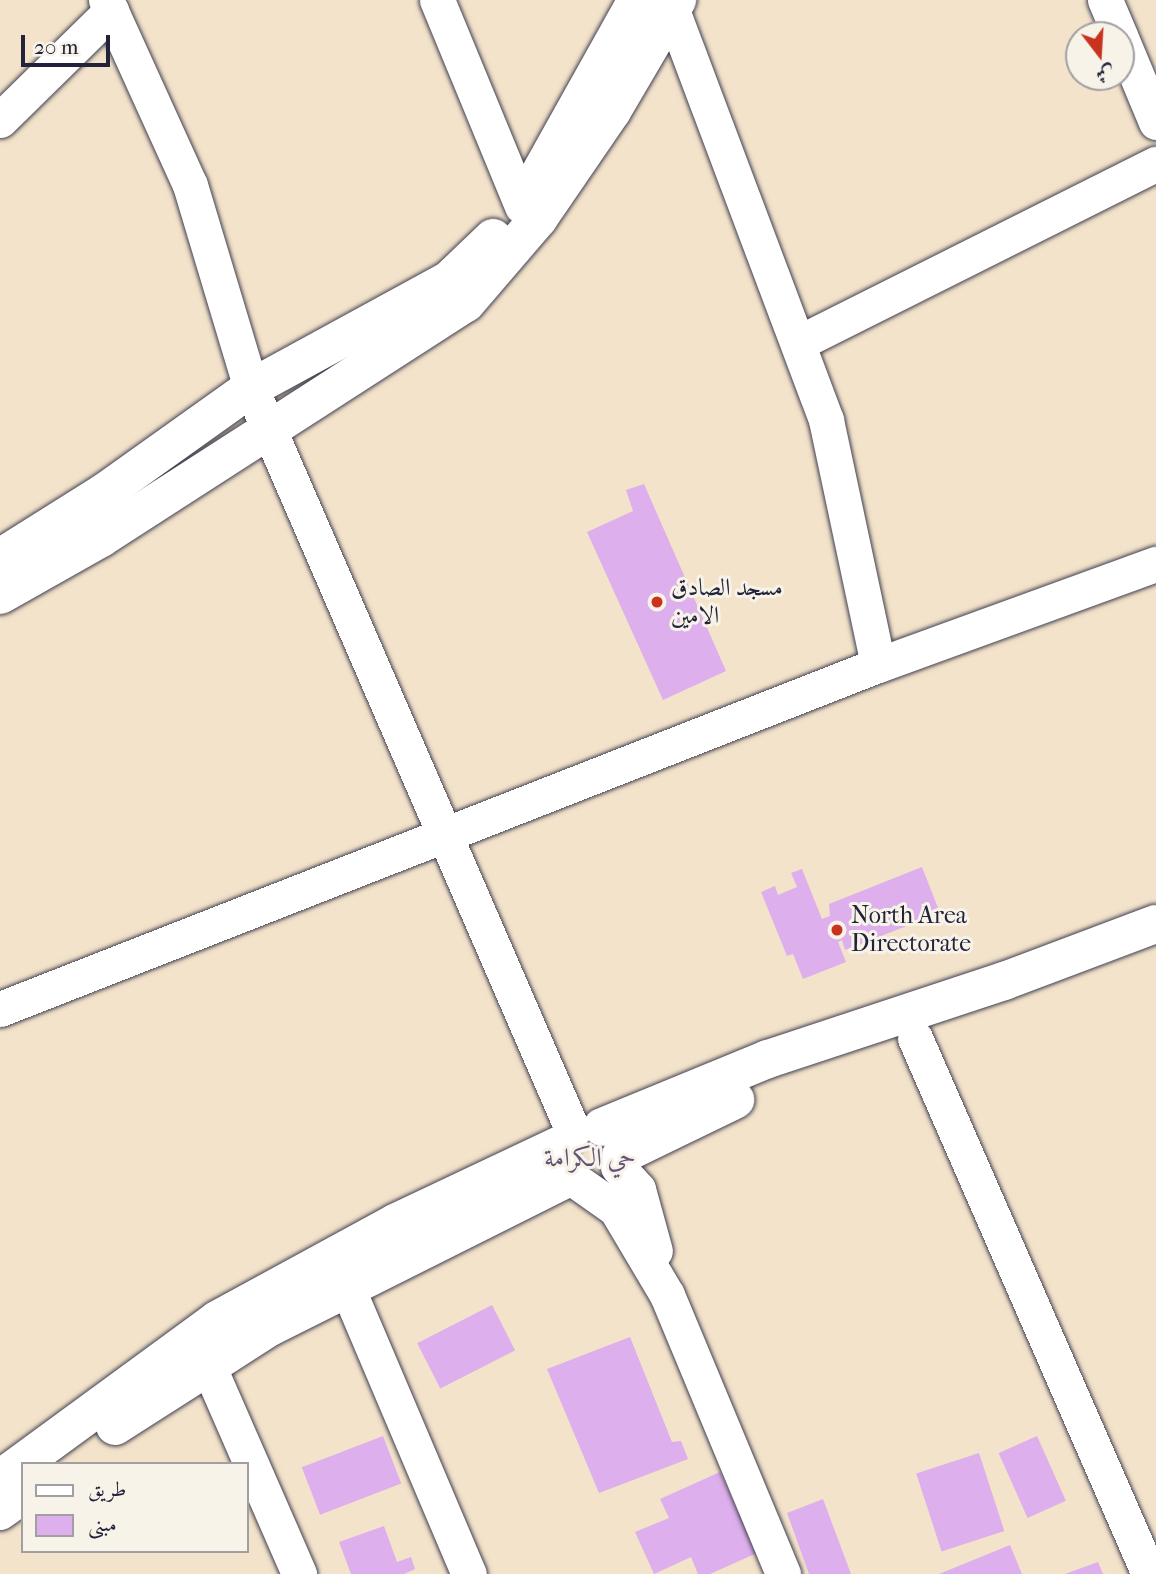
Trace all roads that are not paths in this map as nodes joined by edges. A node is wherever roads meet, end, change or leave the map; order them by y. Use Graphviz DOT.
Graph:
graph roads {
  1 [pos="437,0"];
  2 [pos="1105,0"];
  3 [pos="662,3"];
  4 [pos="108,5"];
  5 [pos="1114,21"];
  6 [pos="1135,72"];
  7 [pos="0,120"];
  8 [pos="1156,122"];
  9 [pos="1156,164"];
  10 [pos="522,206"];
  11 [pos="800,342"];
  12 [pos="251,388"];
  13 [pos="271,428"];
  14 [pos="0,558"];
  15 [pos="1156,564"];
  16 [pos="0,595"];
  17 [pos="878,665"];
  18 [pos="448,836"];
  19 [pos="1156,924"];
  20 [pos="1156,948"];
  21 [pos="0,1009"];
  22 [pos="915,1038"];
  23 [pos="589,1155"];
  24 [pos="347,1287"];
  25 [pos="202,1349"];
  26 [pos="26,1462"];
  27 [pos="65,1462"];
  28 [pos="21,1465"];
  29 [pos="0,1479"];
  30 [pos="21,1495"];
  31 [pos="0,1511"];
  32 [pos="299,1574"];
  33 [pos="469,1574"];
  34 [pos="783,1574"];
  35 [pos="1149,1574"];
  1 -- 10 [label="street"];
  2 -- 5 [label="street"];
  3 -- 10 [label="street"];
  3 -- 11 [label="street"];
  3 -- 13 [label="street"];
  4 -- 7 [label="street"];
  4 -- 12 [label="street"];
  6 -- 8 [label="street"];
  9 -- 11 [label="street"];
  10 -- 12 [label="street"];
  11 -- 17 [label="street"];
  12 -- 13 [label="street"];
  12 -- 14 [label="street"];
  13 -- 16 [label="street"];
  13 -- 18 [label="street"];
  15 -- 17 [label="street"];
  17 -- 18 [label="street"];
  18 -- 21 [label="street"];
  18 -- 23 [label="street"];
  19 -- 23 [label="street"];
  20 -- 22 [label="street"];
  22 -- 23 [label="street"];
  22 -- 35 [label="street"];
  23 -- 24 [label="street"];
  23 -- 25 [label="street"];
  23 -- 34 [label="street"];
  24 -- 25 [label="street"];
  24 -- 33 [label="street"];
  25 -- 26 [label="street"];
  25 -- 27 [label="street"];
  25 -- 32 [label="street"];
  28 -- 29 [label="street"];
  30 -- 31 [label="street"];
}
